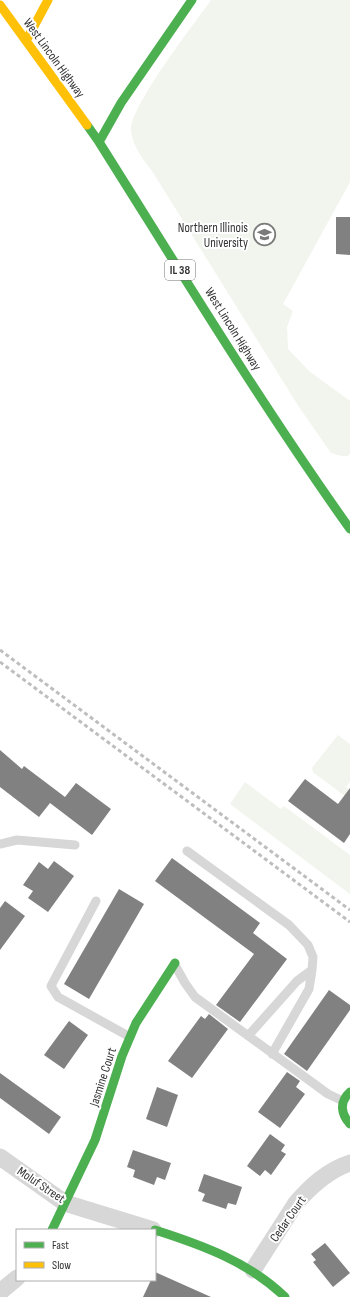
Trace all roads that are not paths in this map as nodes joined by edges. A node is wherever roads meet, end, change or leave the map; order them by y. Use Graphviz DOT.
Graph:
graph roads {
  1 [pos="48,0"];
  2 [pos="188,1"];
  3 [pos="0,5"];
  4 [pos="26,41"];
  5 [pos="99,142"];
  6 [pos="350,528"];
  7 [pos="0,844"];
  8 [pos="75,845"];
  9 [pos="187,851"];
  10 [pos="96,901"];
  11 [pos="174,963"];
  12 [pos="312,970"];
  13 [pos="248,1036"];
  14 [pos="130,1037"];
  15 [pos="272,1054"];
  16 [pos="350,1092"];
  17 [pos="343,1101"];
  18 [pos="350,1124"];
  19 [pos="0,1157"];
  20 [pos="350,1162"];
  21 [pos="65,1203"];
  22 [pos="52,1229"];
  23 [pos="151,1229"];
  24 [pos="156,1231"];
  25 [pos="253,1270"];
  26 [pos="16,1279"];
  27 [pos="0,1292"];
  28 [pos="285,1297"];
  1 -- 4 [label="street"];
  2 -- 5 [label="street"];
  3 -- 4 [label="street, West Lincoln Highway / IL 38"];
  4 -- 5 [label="street, West Lincoln Highway / IL 38"];
  5 -- 6 [label="street, West Lincoln Highway / IL 38"];
  7 -- 8 [label="lane"];
  9 -- 12 [label="lane"];
  10 -- 14 [label="lane"];
  11 -- 13 [label="lane"];
  11 -- 14 [label="street, Jasmine Court"];
  12 -- 13 [label="lane"];
  12 -- 15 [label="lane"];
  13 -- 15 [label="lane"];
  14 -- 21 [label="street, Jasmine Court"];
  15 -- 17 [label="lane"];
  16 -- 17 [label="street"];
  17 -- 18 [label="street"];
  19 -- 21 [label="street, Moluf Street"];
  20 -- 25 [label="street, Cedar Court"];
  21 -- 22 [label="street, Jasmine Court"];
  21 -- 23 [label="street, Moluf Street"];
  24 -- 25 [label="street, Moluf Street"];
  25 -- 28 [label="street, Moluf Street"];
  26 -- 27 [label="street"];
}
